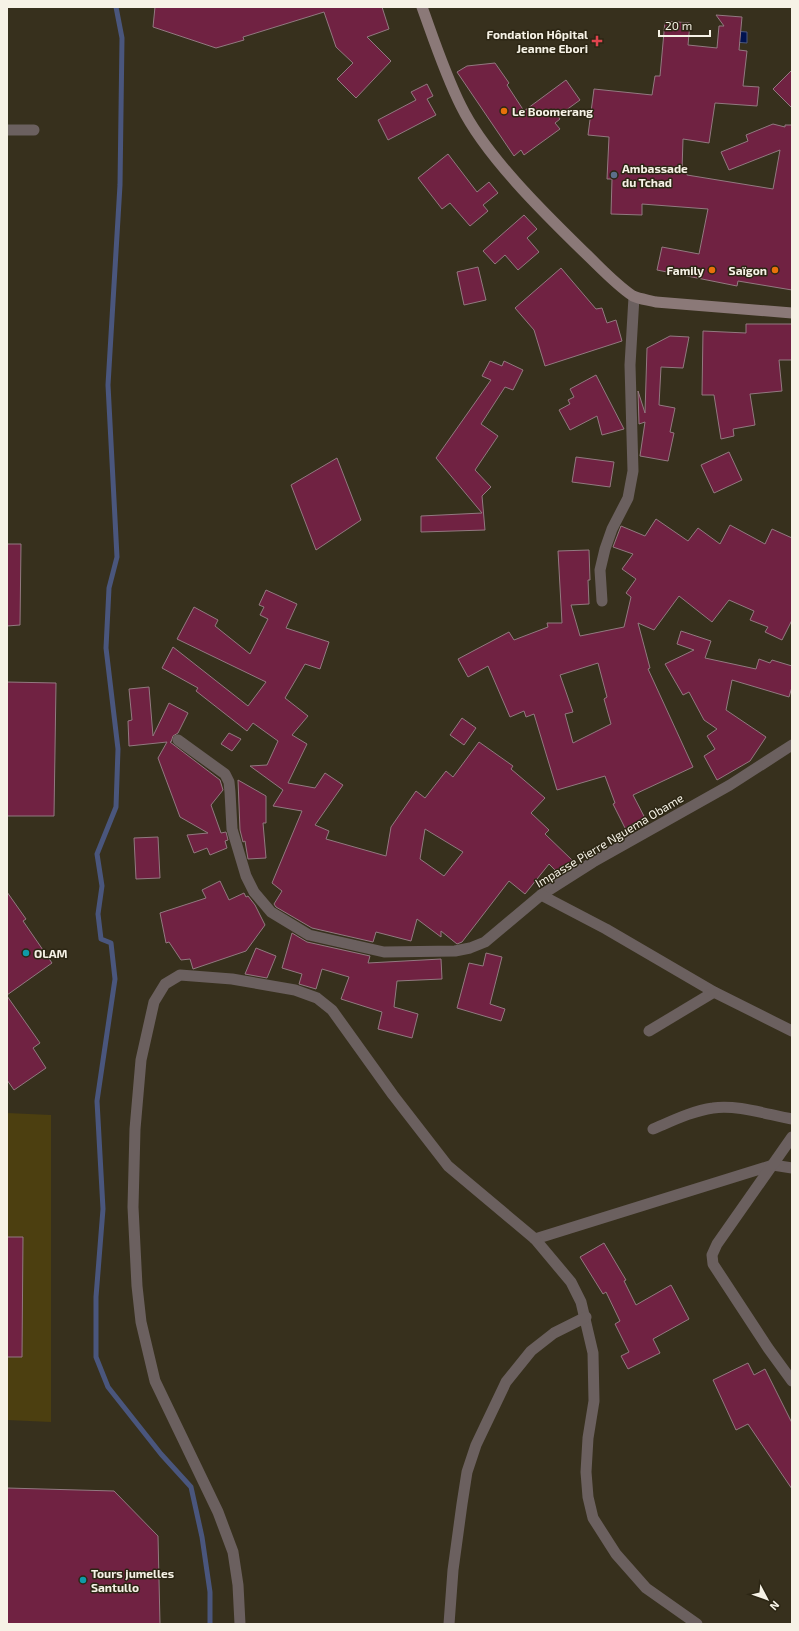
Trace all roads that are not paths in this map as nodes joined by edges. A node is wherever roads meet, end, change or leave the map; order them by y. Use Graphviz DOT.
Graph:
graph roads {
  1 [pos="422,7"];
  2 [pos="7,130"];
  3 [pos="34,130"];
  4 [pos="634,297"];
  5 [pos="792,313"];
  6 [pos="602,601"];
  7 [pos="178,740"];
  8 [pos="792,745"];
  9 [pos="541,895"];
  10 [pos="714,992"];
  11 [pos="649,1031"];
  12 [pos="792,1031"];
  13 [pos="792,1119"];
  14 [pos="652,1129"];
  15 [pos="792,1137"];
  16 [pos="773,1166"];
  17 [pos="792,1168"];
  18 [pos="535,1239"];
  19 [pos="586,1317"];
  20 [pos="792,1381"];
  21 [pos="240,1624"];
  22 [pos="449,1624"];
  23 [pos="697,1624"];
  1 -- 4 [label="main road"];
  2 -- 3 [label="street"];
  4 -- 5 [label="main road"];
  4 -- 6 [label="street"];
  7 -- 9 [label="street, Impasse Pierre Nguema Obame"];
  8 -- 9 [label="street, Impasse Pierre Nguema Obame"];
  9 -- 10 [label="street"];
  10 -- 11 [label="street"];
  10 -- 12 [label="street"];
  13 -- 14 [label="street"];
  15 -- 16 [label="street"];
  16 -- 17 [label="street"];
  16 -- 18 [label="street"];
  16 -- 20 [label="street"];
  18 -- 19 [label="street"];
  18 -- 21 [label="street"];
  19 -- 22 [label="street"];
  19 -- 23 [label="street"];
}
